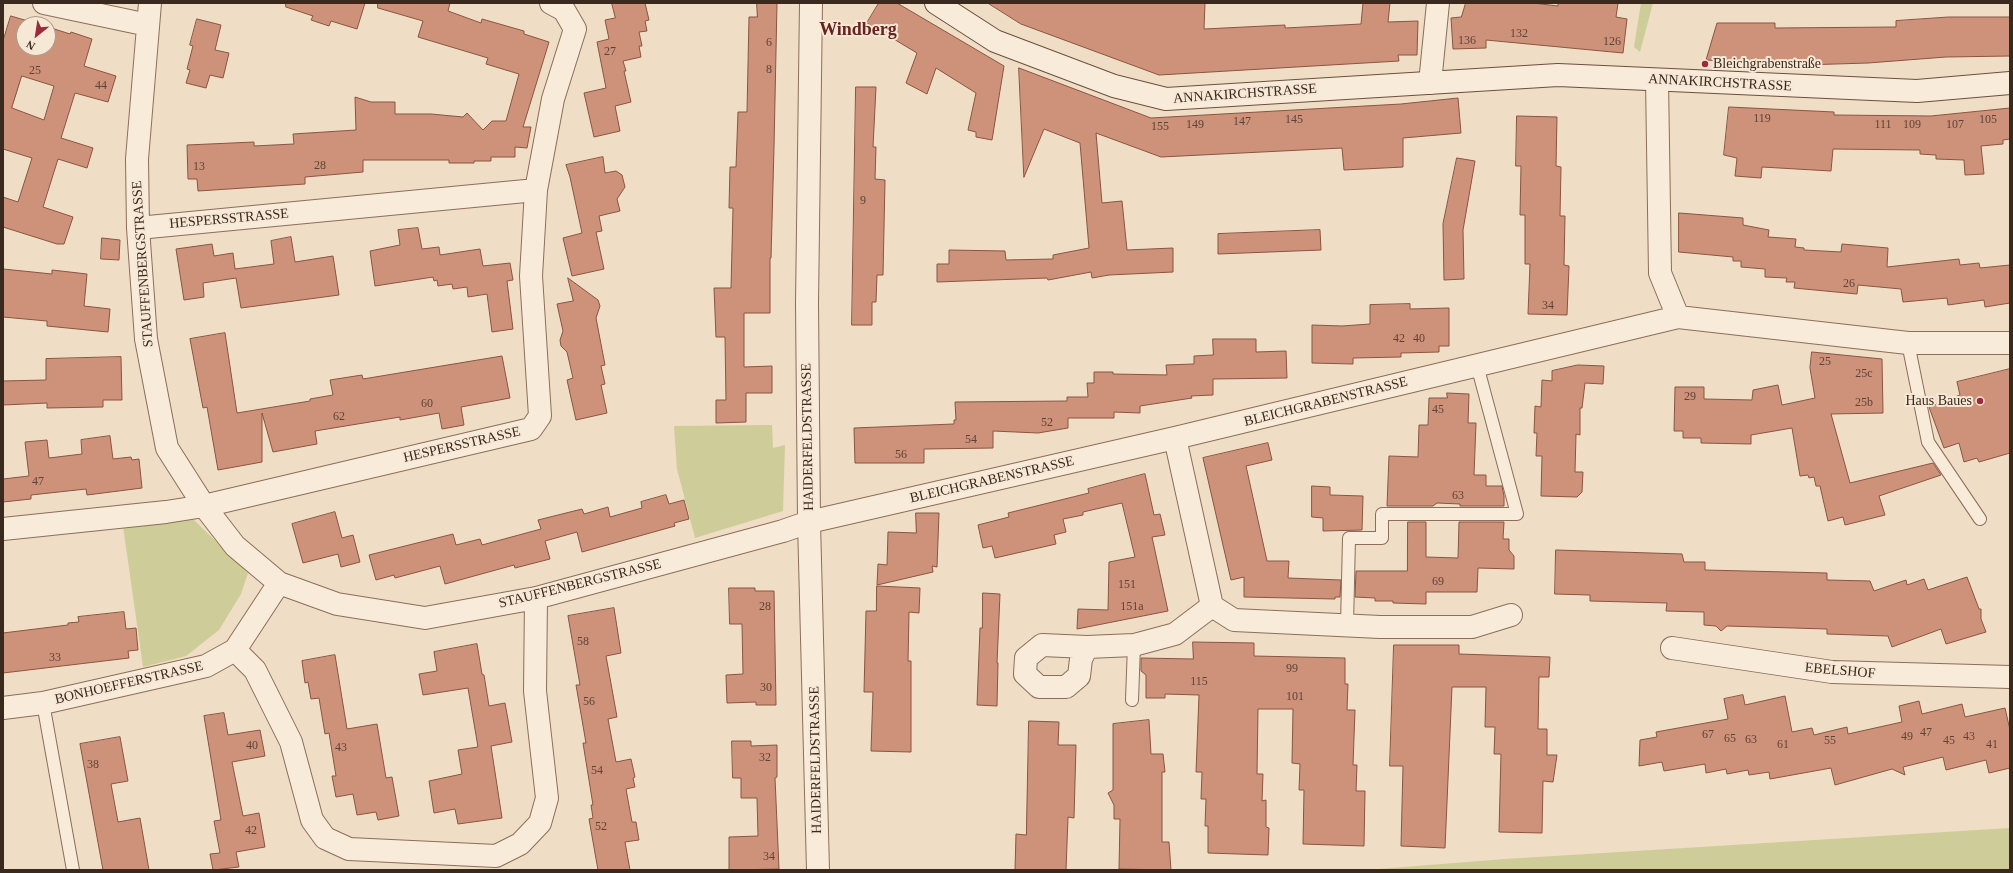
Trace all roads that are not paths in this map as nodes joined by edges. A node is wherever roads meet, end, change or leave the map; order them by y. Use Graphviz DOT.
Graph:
graph roads {
  1 [pos="44,3"];
  2 [pos="150,3"];
  3 [pos="551,3"];
  4 [pos="811,3"];
  5 [pos="936,3"];
  6 [pos="1438,3"];
  7 [pos="148,26"];
  8 [pos="1657,80"];
  9 [pos="1430,83"];
  10 [pos="2010,84"];
  11 [pos="536,190"];
  12 [pos="138,228"];
  13 [pos="1678,317"];
  14 [pos="1908,343"];
  15 [pos="2010,343"];
  16 [pos="1478,365"];
  17 [pos="1176,438"];
  18 [pos="204,506"];
  19 [pos="1980,519"];
  20 [pos="809,522"];
  21 [pos="3,529"];
  22 [pos="279,583"];
  23 [pos="536,598"];
  24 [pos="1212,606"];
  25 [pos="1510,615"];
  26 [pos="1347,625"];
  27 [pos="1134,645"];
  28 [pos="1087,646"];
  29 [pos="1672,648"];
  30 [pos="235,650"];
  31 [pos="2010,677"];
  32 [pos="1132,700"];
  33 [pos="43,703"];
  34 [pos="3,708"];
  35 [pos="73,870"];
  36 [pos="818,870"];
  1 -- 7 [label="street"];
  2 -- 7 [label="street, STAUFFENBERGSTRASSE"];
  3 -- 11 [label="street, HESPERSSTRASSE"];
  4 -- 20 [label="street, HAIDERFELDSTRASSE"];
  5 -- 9 [label="street, ANNAKIRCHSTRASSE"];
  6 -- 9 [label="street"];
  7 -- 12 [label="street, STAUFFENBERGSTRASSE"];
  8 -- 9 [label="street, ANNAKIRCHSTRASSE"];
  8 -- 10 [label="street, ANNAKIRCHSTRASSE"];
  8 -- 13 [label="street"];
  11 -- 12 [label="street, HESPERSSTRASSE"];
  11 -- 18 [label="street, HESPERSSTRASSE"];
  12 -- 18 [label="street, STAUFFENBERGSTRASSE"];
  13 -- 14 [label="street, BLEICHGRABENSTRASSE"];
  13 -- 16 [label="street, BLEICHGRABENSTRASSE"];
  14 -- 15 [label="street, BLEICHGRABENSTRASSE"];
  14 -- 19 [label="lane"];
  16 -- 17 [label="street, BLEICHGRABENSTRASSE"];
  16 -- 26 [label="lane"];
  17 -- 20 [label="street, BLEICHGRABENSTRASSE"];
  17 -- 24 [label="street"];
  18 -- 21 [label="street, HESPERSSTRASSE"];
  18 -- 22 [label="street, STAUFFENBERGSTRASSE"];
  20 -- 23 [label="street, STAUFFENBERGSTRASSE"];
  20 -- 36 [label="street, HAIDERFELDSTRASSE"];
  22 -- 23 [label="street, STAUFFENBERGSTRASSE"];
  22 -- 30 [label="street, BONHOEFFERSTRASSE"];
  23 -- 30 [label="street"];
  24 -- 26 [label="street"];
  24 -- 27 [label="street"];
  25 -- 26 [label="street"];
  27 -- 28 [label="street"];
  27 -- 32 [label="lane"];
  29 -- 31 [label="street, EBELSHOF"];
  30 -- 33 [label="street, BONHOEFFERSTRASSE"];
  33 -- 34 [label="street, BONHOEFFERSTRASSE"];
  33 -- 35 [label="lane, BONHOEFFERSTRASSE"];
}
